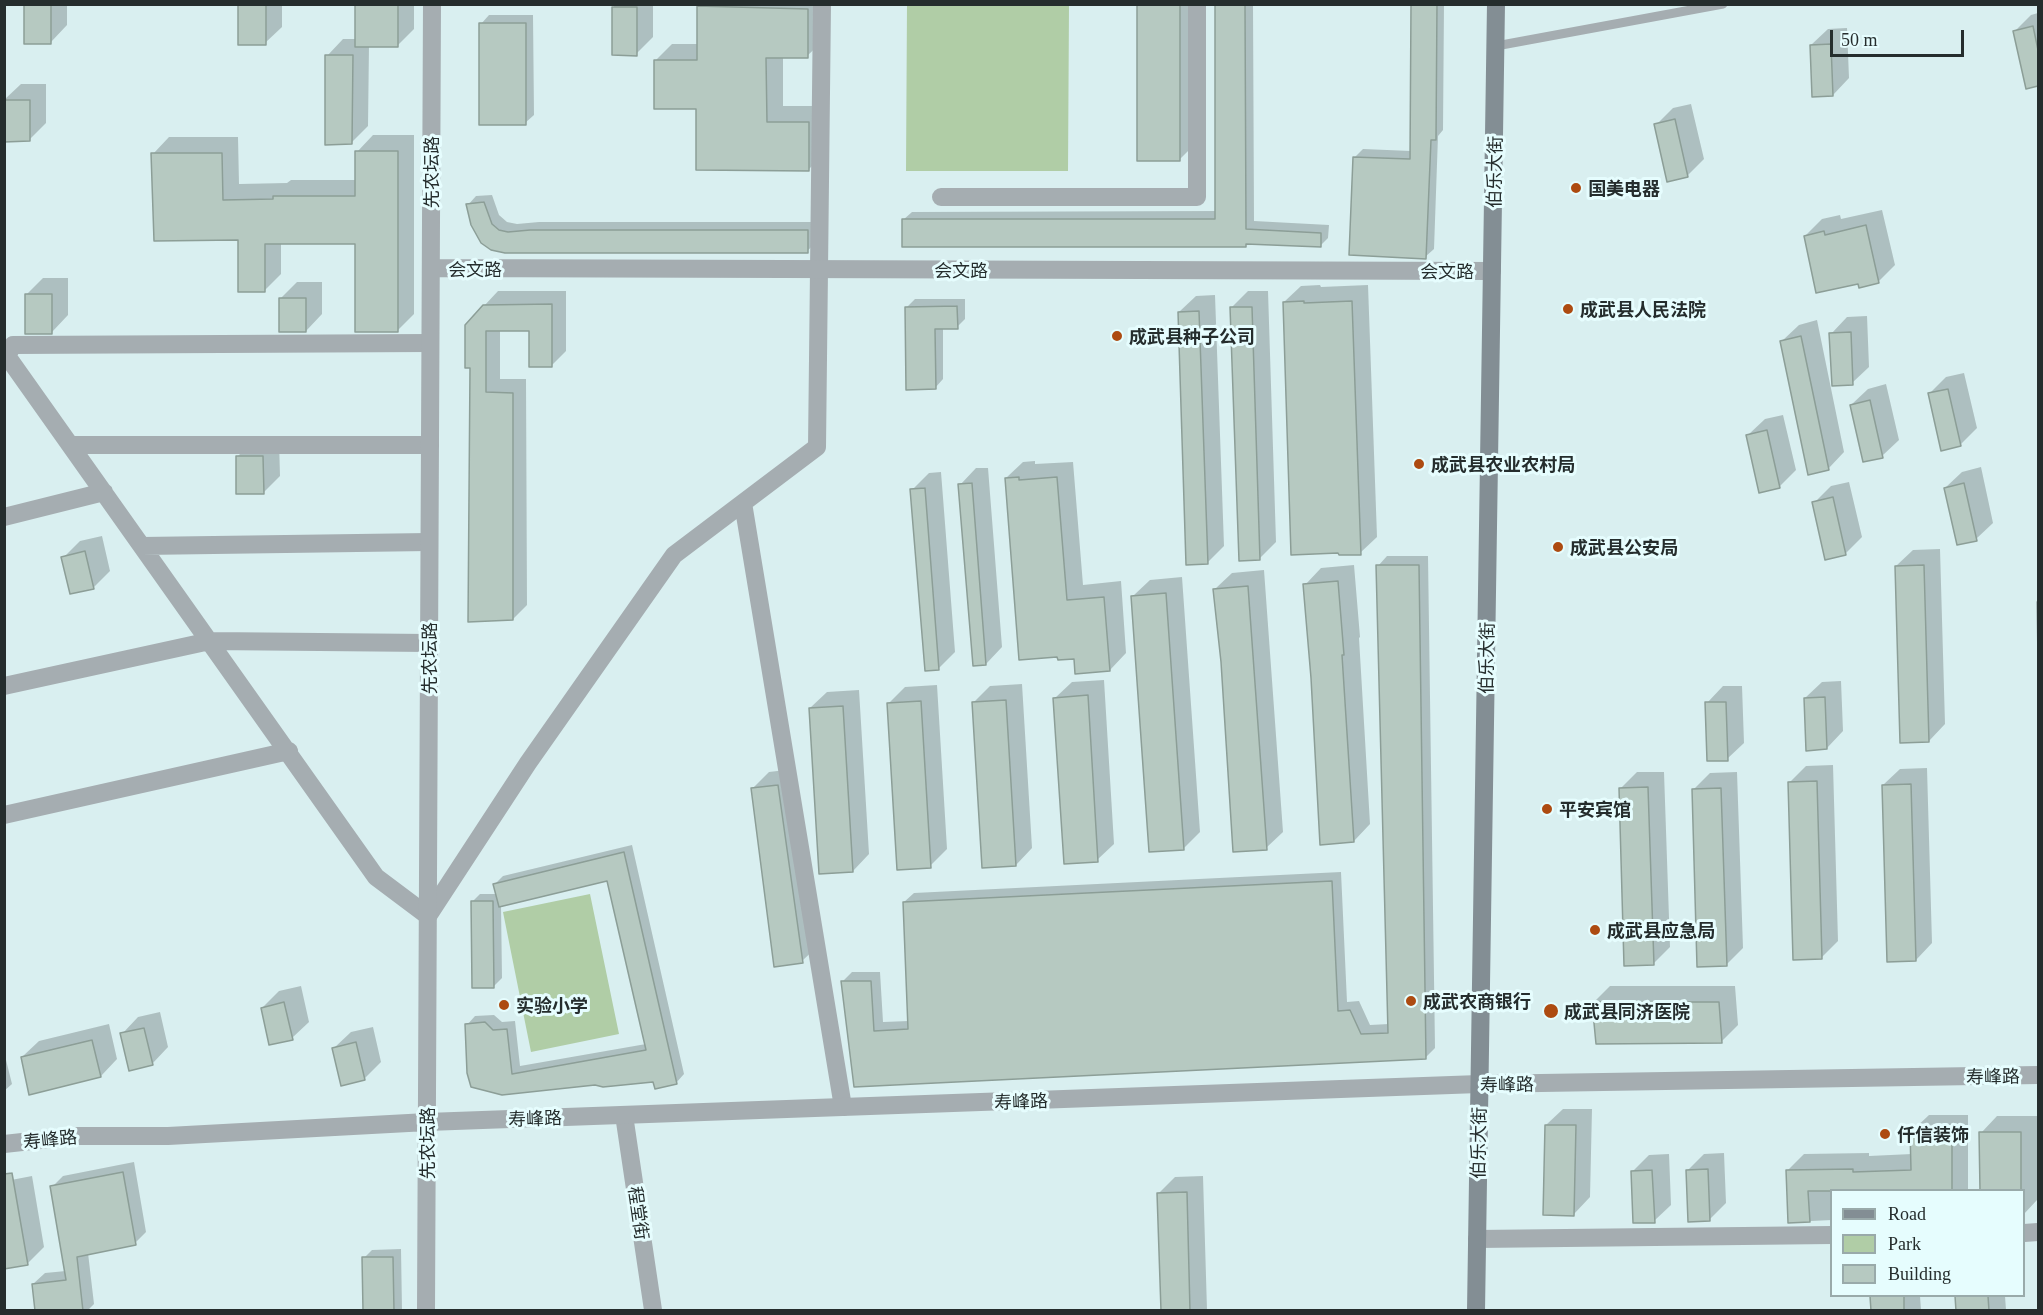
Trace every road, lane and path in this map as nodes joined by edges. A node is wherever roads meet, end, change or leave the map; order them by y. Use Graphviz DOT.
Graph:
graph roads {
  1 [pos="432,4"];
  2 [pos="822,4"];
  3 [pos="1197,4"];
  4 [pos="1496,4"];
  5 [pos="1723,4"];
  6 [pos="1496,46"];
  7 [pos="941,197"];
  8 [pos="431,268"];
  9 [pos="820,270"];
  10 [pos="1492,272"];
  11 [pos="430,343"];
  12 [pos="6,356"];
  13 [pos="430,445"];
  14 [pos="71,446"];
  15 [pos="104,492"];
  16 [pos="743,503"];
  17 [pos="4,517"];
  18 [pos="429,542"];
  19 [pos="142,546"];
  20 [pos="210,641"];
  21 [pos="429,642"];
  22 [pos="4,686"];
  23 [pos="289,751"];
  24 [pos="4,815"];
  25 [pos="428,916"];
  26 [pos="2038,1076"];
  27 [pos="1479,1084"];
  28 [pos="843,1107"];
  29 [pos="624,1115"];
  30 [pos="427,1122"];
  31 [pos="4,1144"];
  32 [pos="1830,1235"];
  33 [pos="1477,1239"];
  34 [pos="426,1311"];
  35 [pos="653,1311"];
  36 [pos="1476,1311"];
  1 -- 8 [label="street, 先农坛路"];
  2 -- 9 [label="street"];
  3 -- 7 [label="street"];
  4 -- 6 [label="main road, 伯乐大街"];
  5 -- 6 [label="lane"];
  6 -- 10 [label="main road, 伯乐大街"];
  8 -- 9 [label="street, 会文路"];
  8 -- 11 [label="street, 先农坛路"];
  9 -- 10 [label="street, 会文路"];
  9 -- 16 [label="street"];
  10 -- 27 [label="main road, 伯乐大街"];
  11 -- 12 [label="street"];
  11 -- 13 [label="street, 先农坛路"];
  12 -- 14 [label="street"];
  13 -- 14 [label="street"];
  13 -- 18 [label="street, 先农坛路"];
  14 -- 15 [label="street"];
  15 -- 17 [label="street"];
  15 -- 19 [label="street"];
  16 -- 25 [label="street"];
  16 -- 28 [label="street"];
  18 -- 19 [label="street"];
  18 -- 21 [label="street, 先农坛路"];
  19 -- 20 [label="street"];
  20 -- 21 [label="street"];
  20 -- 22 [label="street"];
  20 -- 23 [label="street"];
  21 -- 25 [label="street, 先农坛路"];
  23 -- 24 [label="street"];
  23 -- 25 [label="street"];
  25 -- 30 [label="street, 先农坛路"];
  26 -- 27 [label="street, 寿峰路"];
  27 -- 28 [label="street, 寿峰路"];
  27 -- 33 [label="main road, 伯乐大街"];
  28 -- 29 [label="street, 寿峰路"];
  29 -- 30 [label="street, 寿峰路"];
  29 -- 35 [label="street, 程堂街"];
  30 -- 31 [label="street, 寿峰路"];
  30 -- 34 [label="street, 先农坛路"];
  32 -- 33 [label="street"];
  33 -- 36 [label="main road, 伯乐大街"];
}
